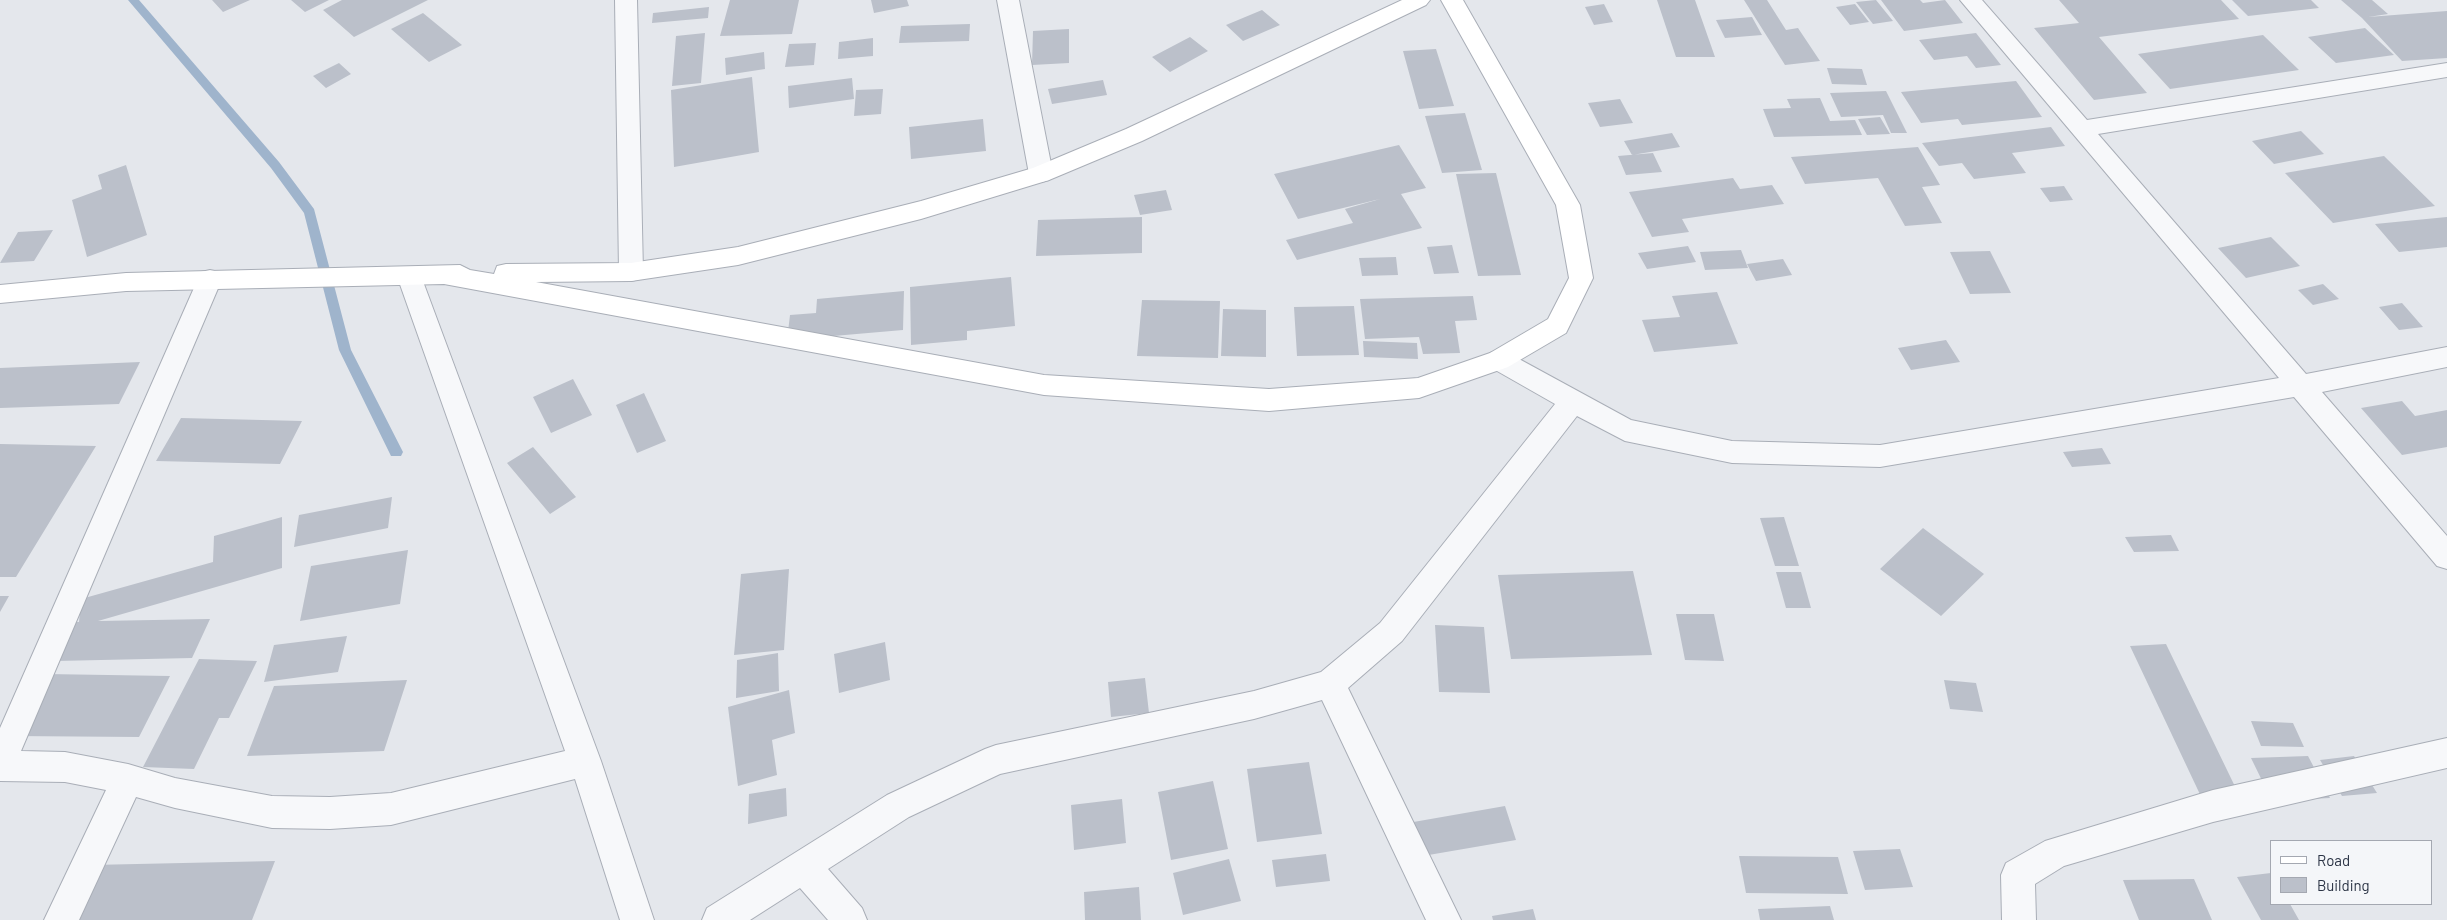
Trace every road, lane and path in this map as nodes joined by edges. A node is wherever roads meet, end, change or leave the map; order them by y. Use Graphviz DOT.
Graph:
graph roads {
  1 [pos="626,0"];
  2 [pos="1008,0"];
  3 [pos="1419,0"];
  4 [pos="1452,0"];
  5 [pos="1971,0"];
  6 [pos="2447,70"];
  7 [pos="2080,129"];
  8 [pos="1041,174"];
  9 [pos="631,272"];
  10 [pos="442,274"];
  11 [pos="409,276"];
  12 [pos="210,279"];
  13 [pos="0,294"];
  14 [pos="2447,357"];
  15 [pos="1500,360"];
  16 [pos="2302,385"];
  17 [pos="1572,400"];
  18 [pos="2447,557"];
  19 [pos="1330,684"];
  20 [pos="2447,753"];
  21 [pos="585,761"];
  22 [pos="0,765"];
  23 [pos="128,779"];
  24 [pos="803,866"];
  25 [pos="61,920"];
  26 [pos="637,920"];
  27 [pos="719,920"];
  28 [pos="850,920"];
  29 [pos="1444,920"];
  30 [pos="2019,920"];
  1 -- 9 [label="street"];
  2 -- 8 [label="street"];
  3 -- 8 [label="street"];
  4 -- 15 [label="street"];
  5 -- 7 [label="street"];
  6 -- 7 [label="street"];
  7 -- 16 [label="street"];
  8 -- 9 [label="street"];
  9 -- 10 [label="street"];
  10 -- 11 [label="street"];
  10 -- 15 [label="street"];
  11 -- 12 [label="street"];
  11 -- 21 [label="street"];
  12 -- 13 [label="street"];
  12 -- 22 [label="street"];
  14 -- 16 [label="street"];
  15 -- 17 [label="street"];
  16 -- 17 [label="street"];
  16 -- 18 [label="street"];
  17 -- 19 [label="street"];
  19 -- 24 [label="street"];
  19 -- 29 [label="street"];
  20 -- 30 [label="street"];
  21 -- 23 [label="street"];
  21 -- 26 [label="street"];
  22 -- 23 [label="street"];
  23 -- 25 [label="street"];
  24 -- 27 [label="street"];
  24 -- 28 [label="street"];
}
